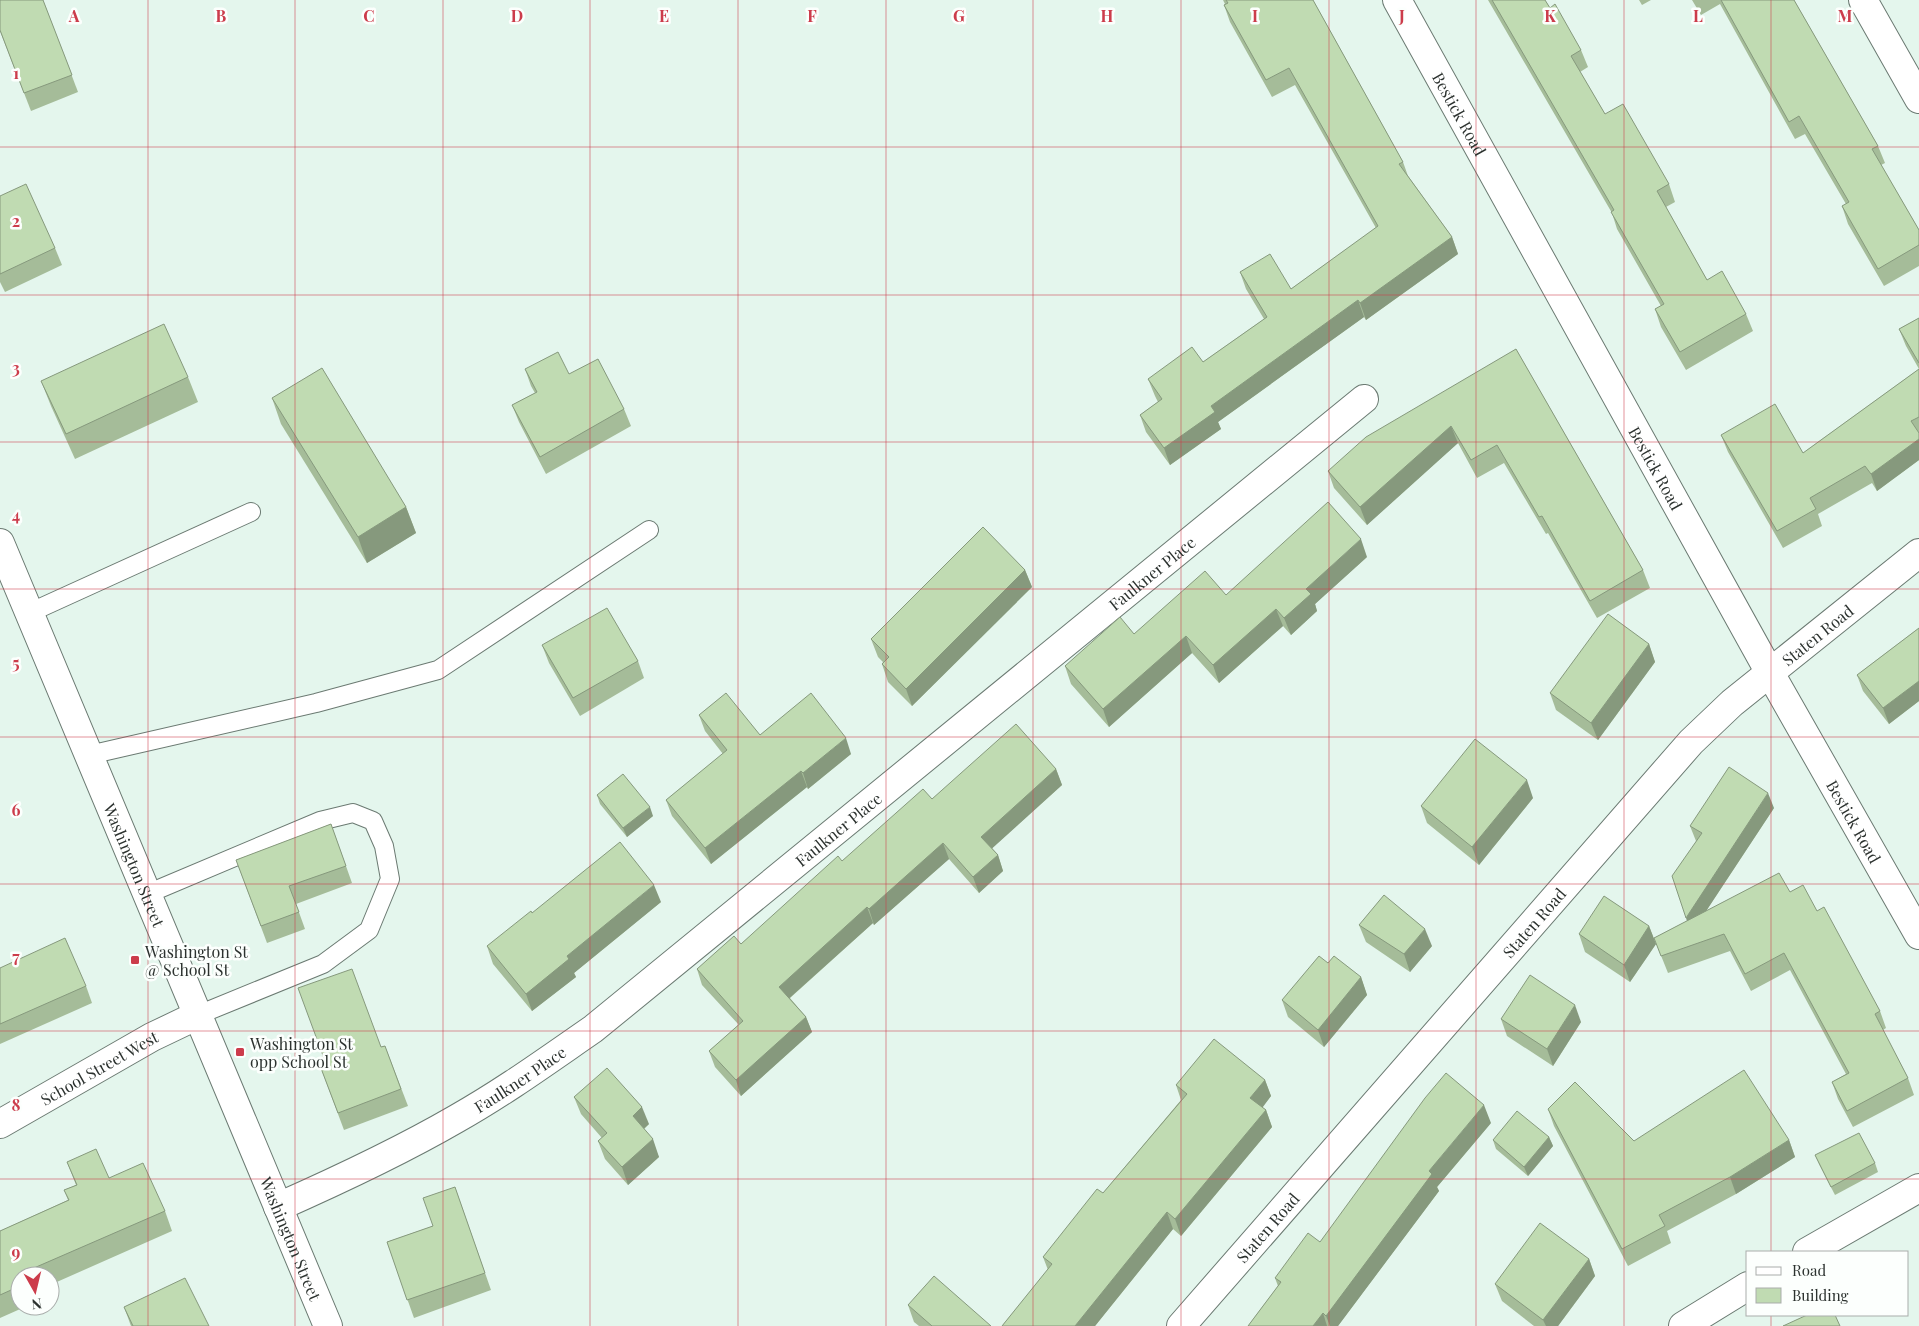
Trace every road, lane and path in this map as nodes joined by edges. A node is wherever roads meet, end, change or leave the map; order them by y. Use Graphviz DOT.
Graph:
graph roads {
  1 [pos="1396,0"];
  2 [pos="1864,0"];
  3 [pos="1919,99"];
  4 [pos="1364,399"];
  5 [pos="251,512"];
  6 [pos="649,530"];
  7 [pos="0,543"];
  8 [pos="1919,553"];
  9 [pos="29,613"];
  10 [pos="1770,673"];
  11 [pos="89,755"];
  12 [pos="147,894"];
  13 [pos="1919,935"];
  14 [pos="198,1015"];
  15 [pos="0,1124"];
  16 [pos="1919,1188"];
  17 [pos="278,1207"];
  18 [pos="1809,1251"];
  19 [pos="1746,1287"];
  20 [pos="328,1326"];
  21 [pos="1181,1326"];
  22 [pos="1683,1326"];
  1 -- 10 [label="street, Bestick Road"];
  2 -- 3 [label="street"];
  4 -- 17 [label="street, Faulkner Place"];
  5 -- 9 [label="lane"];
  6 -- 11 [label="lane"];
  7 -- 9 [label="street, Washington Street"];
  8 -- 10 [label="street, Staten Road"];
  9 -- 11 [label="street, Washington Street"];
  10 -- 13 [label="street, Bestick Road"];
  10 -- 21 [label="street, Staten Road"];
  11 -- 12 [label="street, Washington Street"];
  12 -- 14 [label="street, Washington Street"];
  12 -- 14 [label="lane"];
  14 -- 15 [label="street, School Street West"];
  14 -- 17 [label="street, Washington Street"];
  16 -- 18 [label="street"];
  17 -- 20 [label="street, Washington Street"];
  19 -- 22 [label="street"];
}
